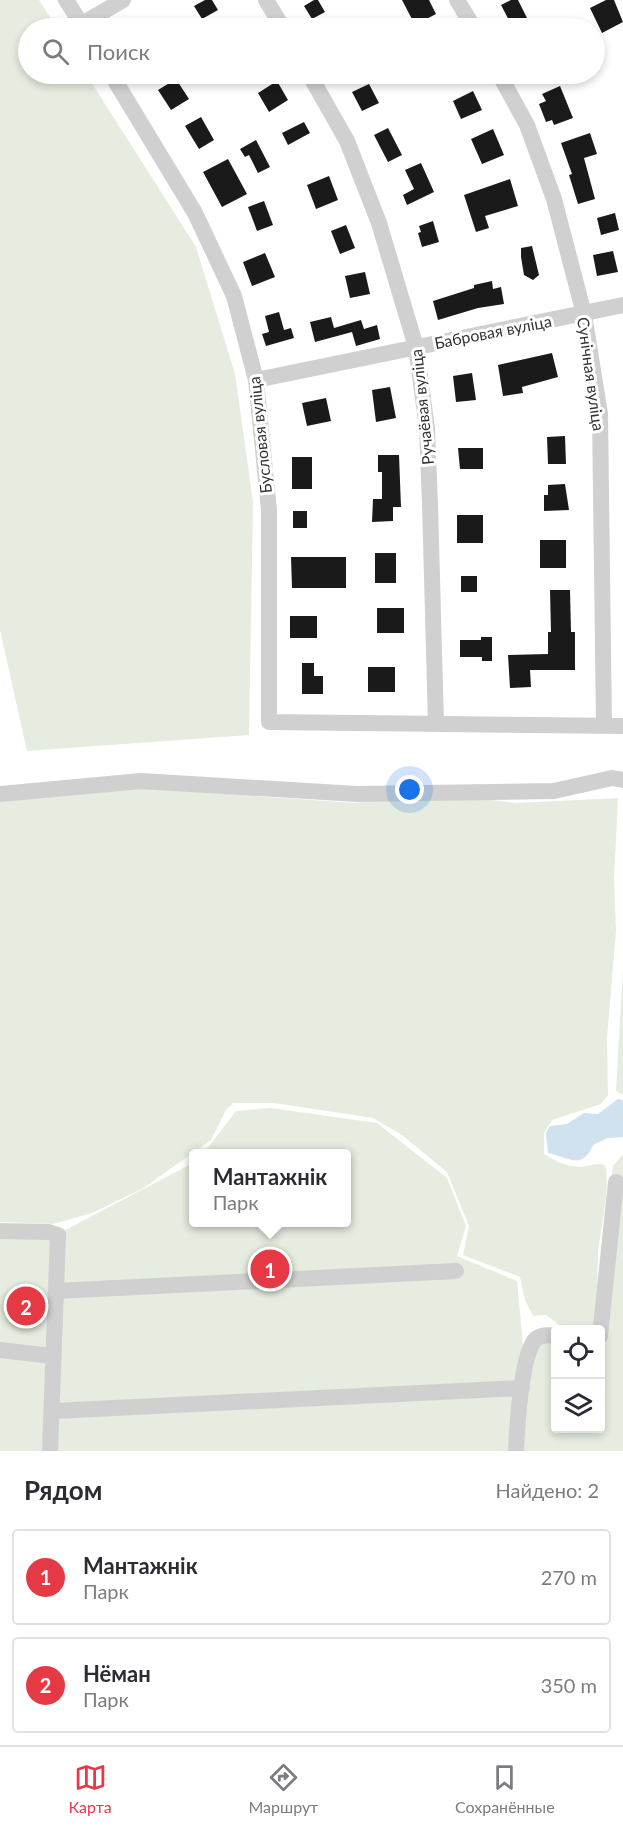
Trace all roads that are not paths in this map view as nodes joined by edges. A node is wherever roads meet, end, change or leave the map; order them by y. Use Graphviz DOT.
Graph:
graph roads {
  1 [pos="66,0"];
  2 [pos="123,0"];
  3 [pos="266,0"];
  4 [pos="457,0"];
  5 [pos="78,18"];
  6 [pos="95,18"];
  7 [pos="277,18"];
  8 [pos="468,18"];
  9 [pos="117,84"];
  10 [pos="315,84"];
  11 [pos="504,84"];
  12 [pos="623,305"];
  13 [pos="584,314"];
  14 [pos="416,347"];
  15 [pos="256,380"];
  16 [pos="435,724"];
  17 [pos="604,726"];
  18 [pos="623,726"];
  19 [pos="623,780"];
  20 [pos="0,794"];
  21 [pos="616,1182"];
  22 [pos="0,1231"];
  23 [pos="456,1271"];
  24 [pos="57,1291"];
  25 [pos="601,1325"];
  26 [pos="551,1336"];
  27 [pos="0,1350"];
  28 [pos="52,1356"];
  29 [pos="522,1388"];
  30 [pos="53,1411"];
  31 [pos="50,1451"];
  32 [pos="516,1451"];
  1 -- 5 [label="street"];
  2 -- 6 [label="street"];
  3 -- 7 [label="street"];
  4 -- 8 [label="street"];
  9 -- 15 [label="street, Бусловая вуліца"];
  10 -- 14 [label="street, Ручаёвая вуліца"];
  11 -- 13 [label="street, Сунічная вуліца"];
  12 -- 13 [label="street, Бабровая вуліца"];
  13 -- 14 [label="street, Бабровая вуліца"];
  13 -- 17 [label="street, Сунічная вуліца"];
  14 -- 15 [label="street, Бабровая вуліца"];
  14 -- 16 [label="street, Ручаёвая вуліца"];
  15 -- 16 [label="street, Бусловая вуліца"];
  16 -- 17 [label="street"];
  17 -- 18 [label="street"];
  19 -- 20 [label="street"];
  21 -- 25 [label="street"];
  22 -- 24 [label="street"];
  23 -- 24 [label="street"];
  24 -- 28 [label="street"];
  26 -- 29 [label="street"];
  27 -- 28 [label="street"];
  28 -- 30 [label="street"];
  29 -- 30 [label="street"];
  29 -- 32 [label="street"];
  30 -- 31 [label="street"];
}
